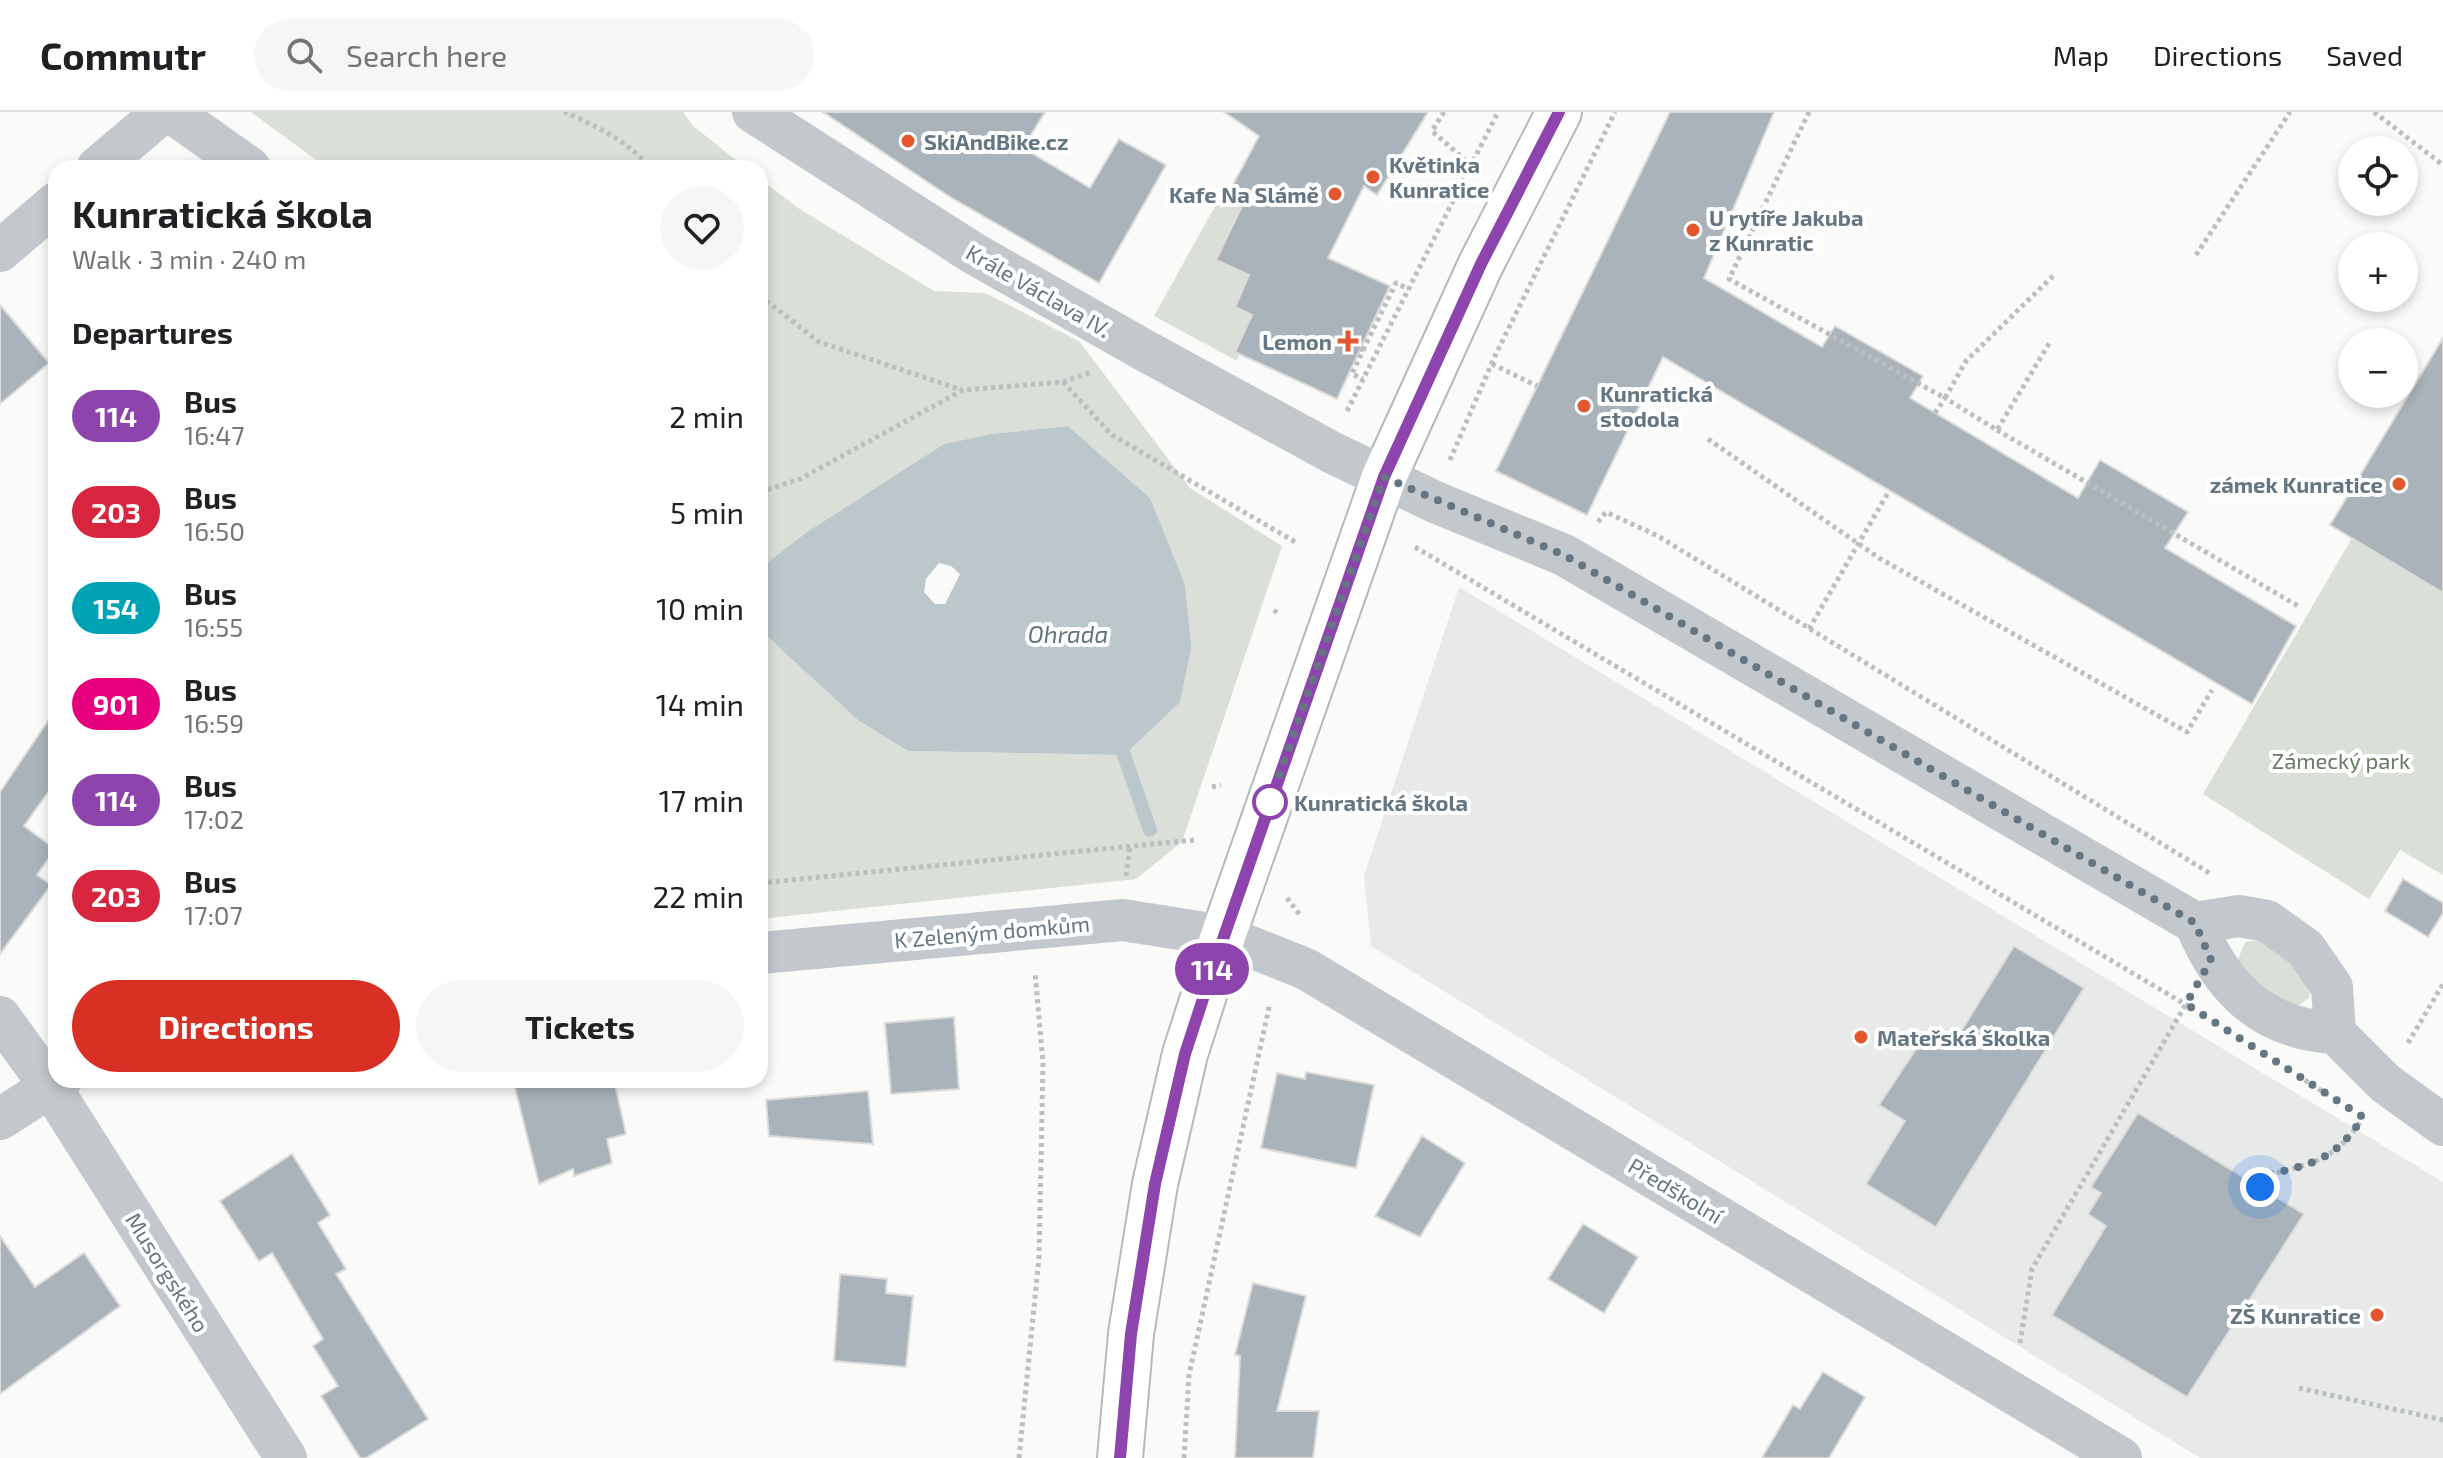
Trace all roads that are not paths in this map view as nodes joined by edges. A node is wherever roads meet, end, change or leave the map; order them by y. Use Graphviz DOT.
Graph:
graph roads {
  1 [pos="163,112"];
  2 [pos="171,112"];
  3 [pos="753,112"];
  4 [pos="1559,112"];
  5 [pos="106,160"];
  6 [pos="239,160"];
  7 [pos="48,210"];
  8 [pos="0,251"];
  9 [pos="1384,477"];
  10 [pos="1223,936"];
  11 [pos="2203,942"];
  12 [pos="768,952"];
  13 [pos="0,1017"];
  14 [pos="2335,1033"];
  15 [pos="48,1074"];
  16 [pos="48,1088"];
  17 [pos="59,1088"];
  18 [pos="0,1119"];
  19 [pos="2443,1125"];
  20 [pos="286,1458"];
  21 [pos="1120,1458"];
  22 [pos="2121,1458"];
  1 -- 5 [label="street"];
  2 -- 6 [label="street"];
  3 -- 9 [label="street, Krále Václava IV."];
  4 -- 9 [label="street"];
  7 -- 8 [label="street"];
  9 -- 10 [label="street"];
  9 -- 11 [label="street"];
  10 -- 12 [label="street, K Zeleným domkům"];
  10 -- 21 [label="street"];
  10 -- 22 [label="street, Předškolní"];
  11 -- 14 [label="street"];
  11 -- 14 [label="street"];
  13 -- 15 [label="street, Musorgského"];
  14 -- 19 [label="street"];
  16 -- 18 [label="street"];
  17 -- 20 [label="street, Musorgského"];
}
